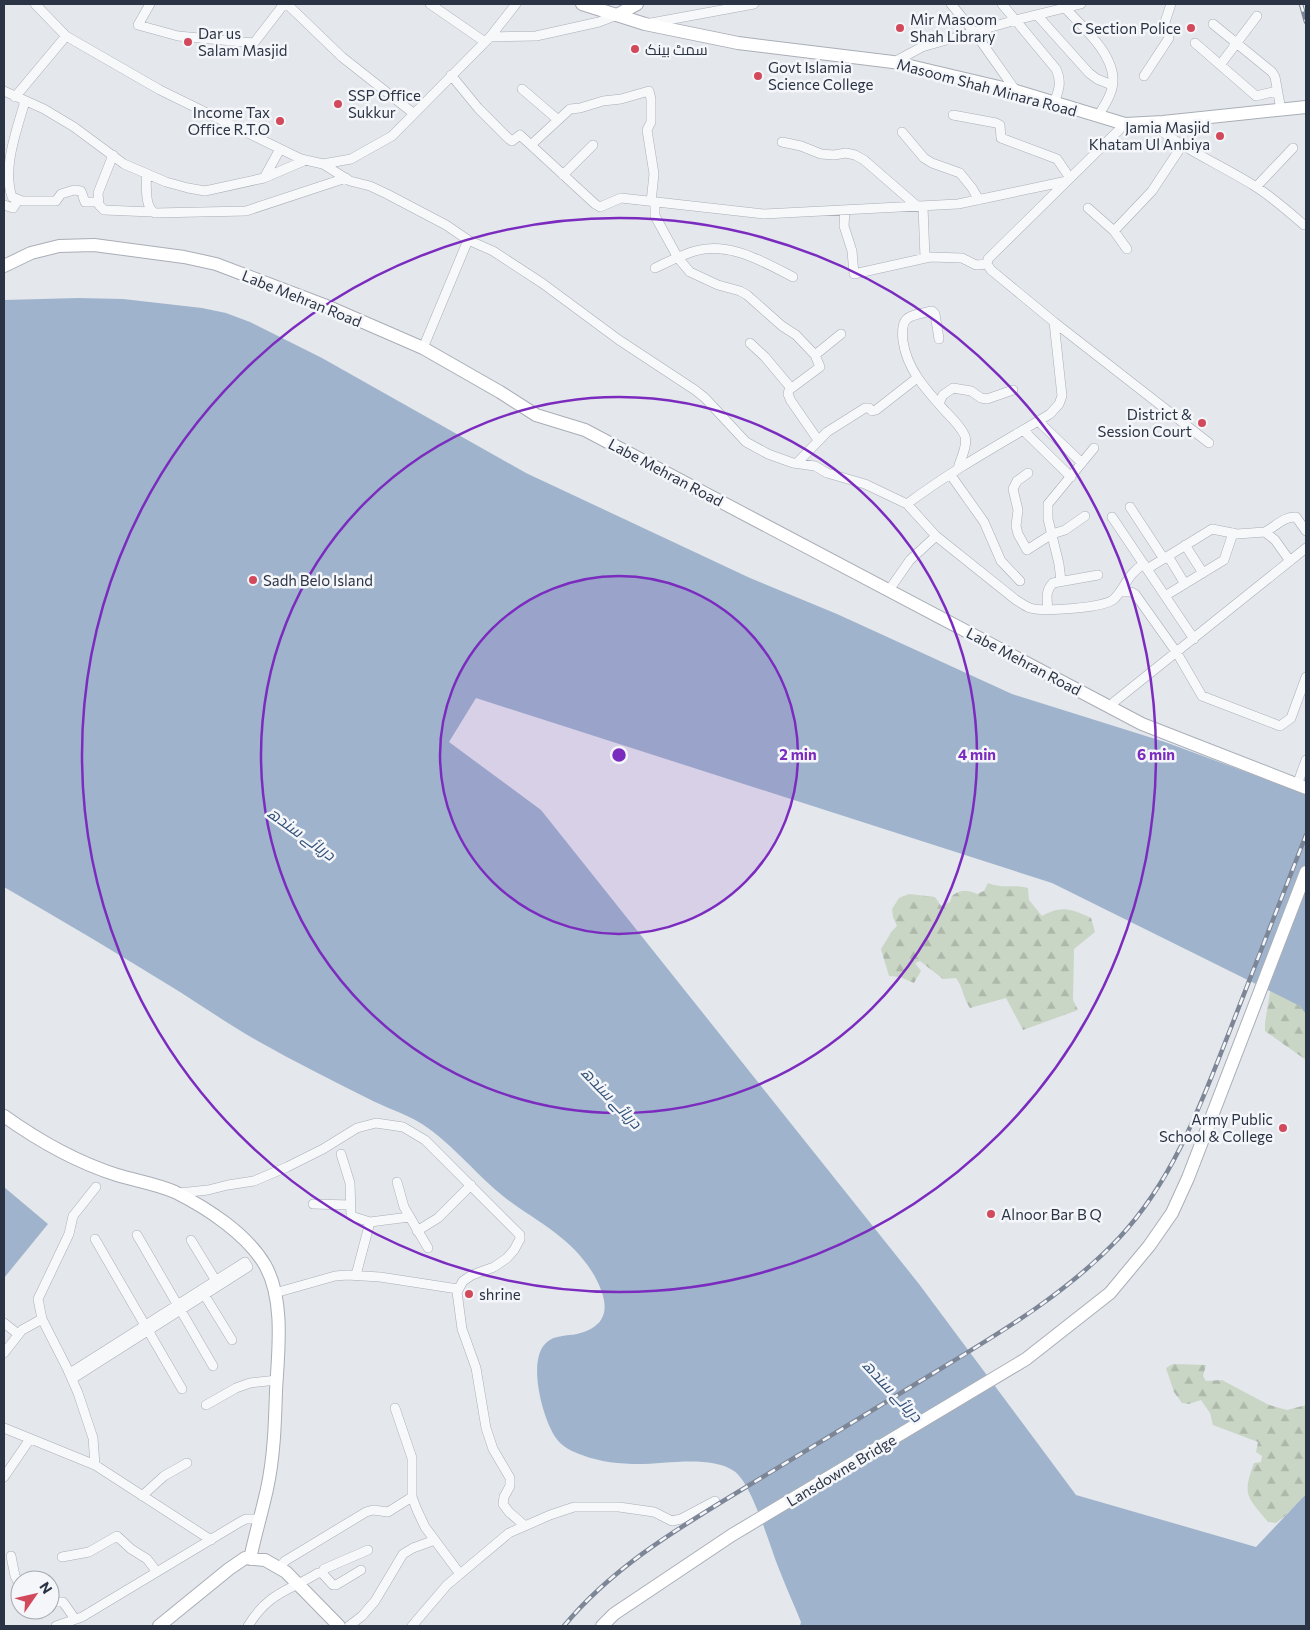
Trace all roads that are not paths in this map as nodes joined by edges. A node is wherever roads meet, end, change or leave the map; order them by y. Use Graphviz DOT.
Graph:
graph roads {
  1 [pos="35,4"];
  2 [pos="150,4"];
  3 [pos="285,4"];
  4 [pos="430,4"];
  5 [pos="516,4"];
  6 [pos="582,4"];
  7 [pos="637,4"];
  8 [pos="754,4"];
  9 [pos="950,4"];
  10 [pos="1002,4"];
  11 [pos="1081,4"];
  12 [pos="1171,4"];
  13 [pos="1065,8"];
  14 [pos="617,15"];
  15 [pos="1036,15"];
  16 [pos="1257,16"];
  17 [pos="1016,20"];
  18 [pos="645,24"];
  19 [pos="1212,24"];
  20 [pos="975,32"];
  21 [pos="66,36"];
  22 [pos="487,39"];
  23 [pos="1195,43"];
  24 [pos="1236,43"];
  25 [pos="893,62"];
  26 [pos="1220,65"];
  27 [pos="451,75"];
  28 [pos="1144,76"];
  29 [pos="1112,85"];
  30 [pos="522,88"];
  31 [pos="4,91"];
  32 [pos="1016,91"];
  33 [pos="1278,91"];
  34 [pos="15,97"];
  35 [pos="25,101"];
  36 [pos="1054,103"];
  37 [pos="1306,107"];
  38 [pos="1281,110"];
  39 [pos="413,113"];
  40 [pos="953,115"];
  41 [pos="1098,116"];
  42 [pos="558,119"];
  43 [pos="1151,123"];
  44 [pos="1125,124"];
  45 [pos="902,132"];
  46 [pos="782,142"];
  47 [pos="1183,144"];
  48 [pos="531,145"];
  49 [pos="593,145"];
  50 [pos="1293,148"];
  51 [pos="280,149"];
  52 [pos="113,155"];
  53 [pos="306,160"];
  54 [pos="323,164"];
  55 [pos="146,174"];
  56 [pos="564,176"];
  57 [pos="264,178"];
  58 [pos="346,178"];
  59 [pos="1069,179"];
  60 [pos="1256,187"];
  61 [pos="18,200"];
  62 [pos="979,200"];
  63 [pos="98,202"];
  64 [pos="653,202"];
  65 [pos="4,205"];
  66 [pos="920,206"];
  67 [pos="1088,208"];
  68 [pos="845,210"];
  69 [pos="152,212"];
  70 [pos="1304,225"];
  71 [pos="1114,231"];
  72 [pos="468,240"];
  73 [pos="1127,249"];
  74 [pos="678,258"];
  75 [pos="925,258"];
  76 [pos="987,264"];
  77 [pos="4,266"];
  78 [pos="656,268"];
  79 [pos="793,277"];
  80 [pos="1054,322"];
  81 [pos="841,334"];
  82 [pos="939,339"];
  83 [pos="750,343"];
  84 [pos="423,348"];
  85 [pos="815,355"];
  86 [pos="917,378"];
  87 [pos="791,388"];
  88 [pos="1013,390"];
  89 [pos="939,403"];
  90 [pos="1038,421"];
  91 [pos="1023,430"];
  92 [pos="818,440"];
  93 [pos="1209,443"];
  94 [pos="1094,448"];
  95 [pos="797,463"];
  96 [pos="1082,463"];
  97 [pos="954,471"];
  98 [pos="1028,473"];
  99 [pos="1071,477"];
  100 [pos="907,504"];
  101 [pos="1130,506"];
  102 [pos="1085,516"];
  103 [pos="1112,517"];
  104 [pos="1306,530"];
  105 [pos="1265,532"];
  106 [pos="1233,533"];
  107 [pos="1052,534"];
  108 [pos="936,536"];
  109 [pos="1185,546"];
  110 [pos="1305,552"];
  111 [pos="1166,557"];
  112 [pos="1290,561"];
  113 [pos="1146,567"];
  114 [pos="1203,573"];
  115 [pos="1098,575"];
  116 [pos="1020,580"];
  117 [pos="1061,581"];
  118 [pos="1185,584"];
  119 [pos="889,590"];
  120 [pos="1120,592"];
  121 [pos="1166,596"];
  122 [pos="1048,609"];
  123 [pos="1194,639"];
  124 [pos="1177,653"];
  125 [pos="1306,677"];
  126 [pos="1114,702"];
  127 [pos="1306,760"];
  128 [pos="1302,787"];
  129 [pos="1306,872"];
  130 [pos="4,1116"];
  131 [pos="341,1154"];
  132 [pos="397,1182"];
  133 [pos="471,1185"];
  134 [pos="96,1187"];
  135 [pos="176,1193"];
  136 [pos="313,1204"];
  137 [pos="351,1205"];
  138 [pos="409,1217"];
  139 [pos="370,1222"];
  140 [pos="417,1231"];
  141 [pos="137,1235"];
  142 [pos="95,1239"];
  143 [pos="191,1240"];
  144 [pos="428,1248"];
  145 [pos="356,1275"];
  146 [pos="216,1281"];
  147 [pos="458,1290"];
  148 [pos="203,1293"];
  149 [pos="275,1293"];
  150 [pos="179,1308"];
  151 [pos="42,1318"];
  152 [pos="4,1323"];
  153 [pos="147,1328"];
  154 [pos="18,1334"];
  155 [pos="232,1340"];
  156 [pos="4,1353"];
  157 [pos="213,1366"];
  158 [pos="71,1376"];
  159 [pos="277,1380"];
  160 [pos="182,1388"];
  161 [pos="206,1405"];
  162 [pos="395,1408"];
  163 [pos="4,1428"];
  164 [pos="30,1439"];
  165 [pos="187,1463"];
  166 [pos="95,1465"];
  167 [pos="4,1476"];
  168 [pos="142,1496"];
  169 [pos="412,1497"];
  170 [pos="716,1501"];
  171 [pos="260,1519"];
  172 [pos="525,1526"];
  173 [pos="211,1540"];
  174 [pos="435,1540"];
  175 [pos="368,1550"];
  176 [pos="12,1556"];
  177 [pos="62,1557"];
  178 [pos="250,1559"];
  179 [pos="279,1568"];
  180 [pos="14,1570"];
  181 [pos="361,1570"];
  182 [pos="157,1572"];
  183 [pos="322,1573"];
  184 [pos="460,1574"];
  185 [pos="296,1584"];
  186 [pos="60,1602"];
  187 [pos="75,1619"];
  188 [pos="56,1626"];
  189 [pos="159,1626"];
  190 [pos="248,1626"];
  191 [pos="339,1626"];
  192 [pos="349,1626"];
  193 [pos="412,1626"];
  194 [pos="602,1626"];
  1 -- 21 [label="street"];
  2 -- 3 [label="street"];
  3 -- 39 [label="street"];
  4 -- 22 [label="street"];
  5 -- 22 [label="street"];
  6 -- 14 [label="main road, Masoom Shah Minara Road"];
  7 -- 14 [label="main road"];
  8 -- 18 [label="street"];
  9 -- 20 [label="street"];
  10 -- 17 [label="street"];
  11 -- 13 [label="street"];
  12 -- 28 [label="street"];
  13 -- 15 [label="street"];
  13 -- 29 [label="street"];
  14 -- 18 [label="main road, Masoom Shah Minara Road"];
  14 -- 22 [label="street"];
  15 -- 17 [label="street"];
  15 -- 29 [label="street"];
  16 -- 24 [label="street"];
  17 -- 20 [label="street"];
  17 -- 36 [label="street"];
  18 -- 25 [label="main road, Masoom Shah Minara Road"];
  19 -- 24 [label="street"];
  20 -- 25 [label="street"];
  20 -- 32 [label="street"];
  21 -- 34 [label="street"];
  21 -- 51 [label="street"];
  22 -- 27 [label="street"];
  23 -- 26 [label="street"];
  24 -- 26 [label="street"];
  24 -- 33 [label="street"];
  25 -- 32 [label="main road, Masoom Shah Minara Road"];
  26 -- 33 [label="street"];
  27 -- 39 [label="street"];
  27 -- 48 [label="street"];
  29 -- 41 [label="street"];
  30 -- 42 [label="street"];
  31 -- 34 [label="street"];
  32 -- 36 [label="main road, Masoom Shah Minara Road"];
  33 -- 38 [label="street"];
  34 -- 35 [label="street"];
  35 -- 52 [label="street"];
  35 -- 61 [label="street"];
  36 -- 41 [label="main road, Masoom Shah Minara Road"];
  37 -- 38 [label="main road, Masoom Shah Minara Road"];
  38 -- 43 [label="main road, Masoom Shah Minara Road"];
  39 -- 54 [label="street"];
  40 -- 59 [label="street"];
  41 -- 44 [label="main road, Masoom Shah Minara Road"];
  42 -- 48 [label="street"];
  42 -- 64 [label="street"];
  43 -- 44 [label="main road, Masoom Shah Minara Road"];
  43 -- 47 [label="street"];
  44 -- 59 [label="street"];
  45 -- 62 [label="street"];
  46 -- 66 [label="street"];
  47 -- 60 [label="street"];
  47 -- 71 [label="street"];
  48 -- 56 [label="street"];
  49 -- 56 [label="street"];
  50 -- 60 [label="street"];
  51 -- 53 [label="street"];
  51 -- 57 [label="street"];
  52 -- 55 [label="street"];
  52 -- 63 [label="street"];
  53 -- 54 [label="street"];
  53 -- 57 [label="street"];
  54 -- 58 [label="street"];
  55 -- 57 [label="street"];
  55 -- 69 [label="street"];
  56 -- 64 [label="street"];
  58 -- 69 [label="street"];
  58 -- 72 [label="street"];
  59 -- 62 [label="street"];
  59 -- 76 [label="street"];
  60 -- 70 [label="street"];
  61 -- 63 [label="street"];
  61 -- 65 [label="street"];
  62 -- 66 [label="street"];
  63 -- 69 [label="street"];
  64 -- 68 [label="street"];
  64 -- 74 [label="street"];
  66 -- 68 [label="street"];
  66 -- 75 [label="street"];
  67 -- 71 [label="street"];
  68 -- 75 [label="street"];
  71 -- 73 [label="street"];
  72 -- 84 [label="street"];
  72 -- 95 [label="street"];
  74 -- 78 [label="street"];
  74 -- 79 [label="street"];
  74 -- 85 [label="street"];
  75 -- 76 [label="street"];
  76 -- 80 [label="street"];
  77 -- 84 [label="main road, Labe Mehran Road"];
  80 -- 90 [label="street"];
  80 -- 93 [label="street"];
  81 -- 85 [label="street"];
  82 -- 86 [label="street"];
  83 -- 87 [label="street"];
  84 -- 119 [label="main road, Labe Mehran Road"];
  85 -- 87 [label="street"];
  86 -- 89 [label="street"];
  86 -- 92 [label="street"];
  87 -- 92 [label="street"];
  88 -- 89 [label="street"];
  89 -- 97 [label="street"];
  90 -- 91 [label="street"];
  90 -- 96 [label="street"];
  91 -- 97 [label="street"];
  91 -- 99 [label="street"];
  92 -- 95 [label="street"];
  94 -- 96 [label="street"];
  95 -- 100 [label="street"];
  96 -- 99 [label="street"];
  97 -- 100 [label="street"];
  97 -- 116 [label="street"];
  98 -- 107 [label="street"];
  99 -- 107 [label="street"];
  100 -- 108 [label="street"];
  101 -- 111 [label="street"];
  102 -- 107 [label="street"];
  103 -- 113 [label="street"];
  104 -- 105 [label="street"];
  105 -- 106 [label="street"];
  105 -- 112 [label="street"];
  106 -- 109 [label="street"];
  106 -- 114 [label="street"];
  107 -- 117 [label="street"];
  108 -- 119 [label="street"];
  108 -- 122 [label="street"];
  109 -- 111 [label="street"];
  109 -- 114 [label="street"];
  110 -- 112 [label="street"];
  111 -- 113 [label="street"];
  111 -- 118 [label="street"];
  112 -- 123 [label="street"];
  113 -- 120 [label="street"];
  113 -- 121 [label="street"];
  114 -- 118 [label="street"];
  115 -- 117 [label="street"];
  117 -- 122 [label="street"];
  118 -- 121 [label="street"];
  119 -- 128 [label="main road, Labe Mehran Road"];
  120 -- 122 [label="street"];
  120 -- 124 [label="street"];
  121 -- 123 [label="street"];
  123 -- 124 [label="street"];
  124 -- 125 [label="street"];
  124 -- 126 [label="street"];
  127 -- 128 [label="street"];
  129 -- 194 [label="main road, Lansdowne Bridge"];
  130 -- 135 [label="main road"];
  131 -- 137 [label="street"];
  132 -- 138 [label="street"];
  133 -- 135 [label="street"];
  133 -- 140 [label="street"];
  133 -- 147 [label="street"];
  134 -- 151 [label="street"];
  135 -- 149 [label="main road"];
  136 -- 137 [label="street"];
  137 -- 139 [label="street"];
  138 -- 139 [label="street"];
  138 -- 140 [label="street"];
  139 -- 145 [label="street"];
  140 -- 144 [label="street"];
  141 -- 150 [label="street"];
  142 -- 153 [label="street"];
  143 -- 146 [label="street"];
  145 -- 147 [label="street"];
  145 -- 149 [label="street"];
  146 -- 148 [label="street"];
  146 -- 148 [label="street"];
  147 -- 172 [label="street"];
  148 -- 150 [label="street"];
  148 -- 155 [label="street"];
  149 -- 159 [label="main road"];
  150 -- 153 [label="street"];
  150 -- 157 [label="street"];
  151 -- 154 [label="street"];
  151 -- 158 [label="street"];
  152 -- 154 [label="street"];
  153 -- 158 [label="street"];
  153 -- 160 [label="street"];
  154 -- 156 [label="street"];
  158 -- 166 [label="street"];
  159 -- 161 [label="street"];
  159 -- 171 [label="main road"];
  162 -- 169 [label="street"];
  163 -- 164 [label="street"];
  164 -- 166 [label="street"];
  164 -- 167 [label="street"];
  165 -- 168 [label="street"];
  166 -- 168 [label="street"];
  168 -- 173 [label="street"];
  169 -- 174 [label="street"];
  169 -- 179 [label="street"];
  170 -- 172 [label="street"];
  171 -- 173 [label="street"];
  171 -- 178 [label="main road"];
  172 -- 184 [label="street"];
  173 -- 182 [label="street"];
  174 -- 184 [label="street"];
  174 -- 192 [label="street"];
  175 -- 183 [label="street"];
  176 -- 180 [label="street"];
  177 -- 182 [label="street"];
  178 -- 179 [label="main road"];
  178 -- 189 [label="main road"];
  179 -- 185 [label="main road"];
  181 -- 183 [label="street"];
  182 -- 187 [label="street"];
  183 -- 185 [label="street"];
  184 -- 193 [label="street"];
  185 -- 190 [label="street"];
  185 -- 191 [label="main road"];
  186 -- 187 [label="street"];
  187 -- 188 [label="street"];
}
